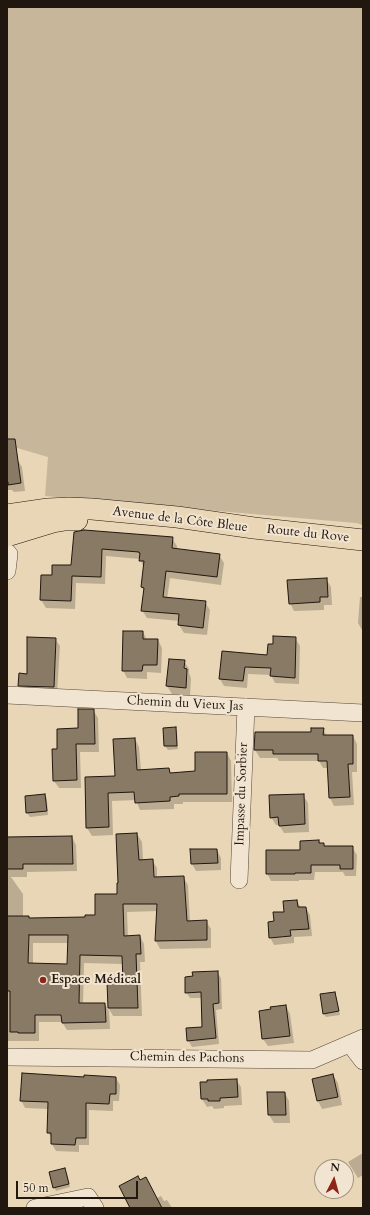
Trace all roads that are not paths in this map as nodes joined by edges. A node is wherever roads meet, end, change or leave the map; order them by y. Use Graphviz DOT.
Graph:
graph roads {
  1 [pos="7,515"];
  2 [pos="254,528"];
  3 [pos="363,540"];
  4 [pos="7,553"];
  5 [pos="7,695"];
  6 [pos="246,707"];
  7 [pos="363,713"];
  8 [pos="239,880"];
  9 [pos="356,1041"];
  10 [pos="7,1057"];
  11 [pos="363,1061"];
  12 [pos="35,1208"];
  13 [pos="95,1208"];
  1 -- 2 [label="main road, Avenue de la Côte Bleue"];
  2 -- 3 [label="main road, Route du Rove"];
  2 -- 4 [label="main road, Avenue de la Côte Bleue"];
  5 -- 6 [label="street, Chemin du Vieux Jas"];
  6 -- 7 [label="street, Chemin du Vieux Jas"];
  6 -- 8 [label="street, Impasse du Sorbier"];
  9 -- 10 [label="street, Chemin des Pachons"];
  9 -- 11 [label="street"];
  12 -- 13 [label="street"];
}
